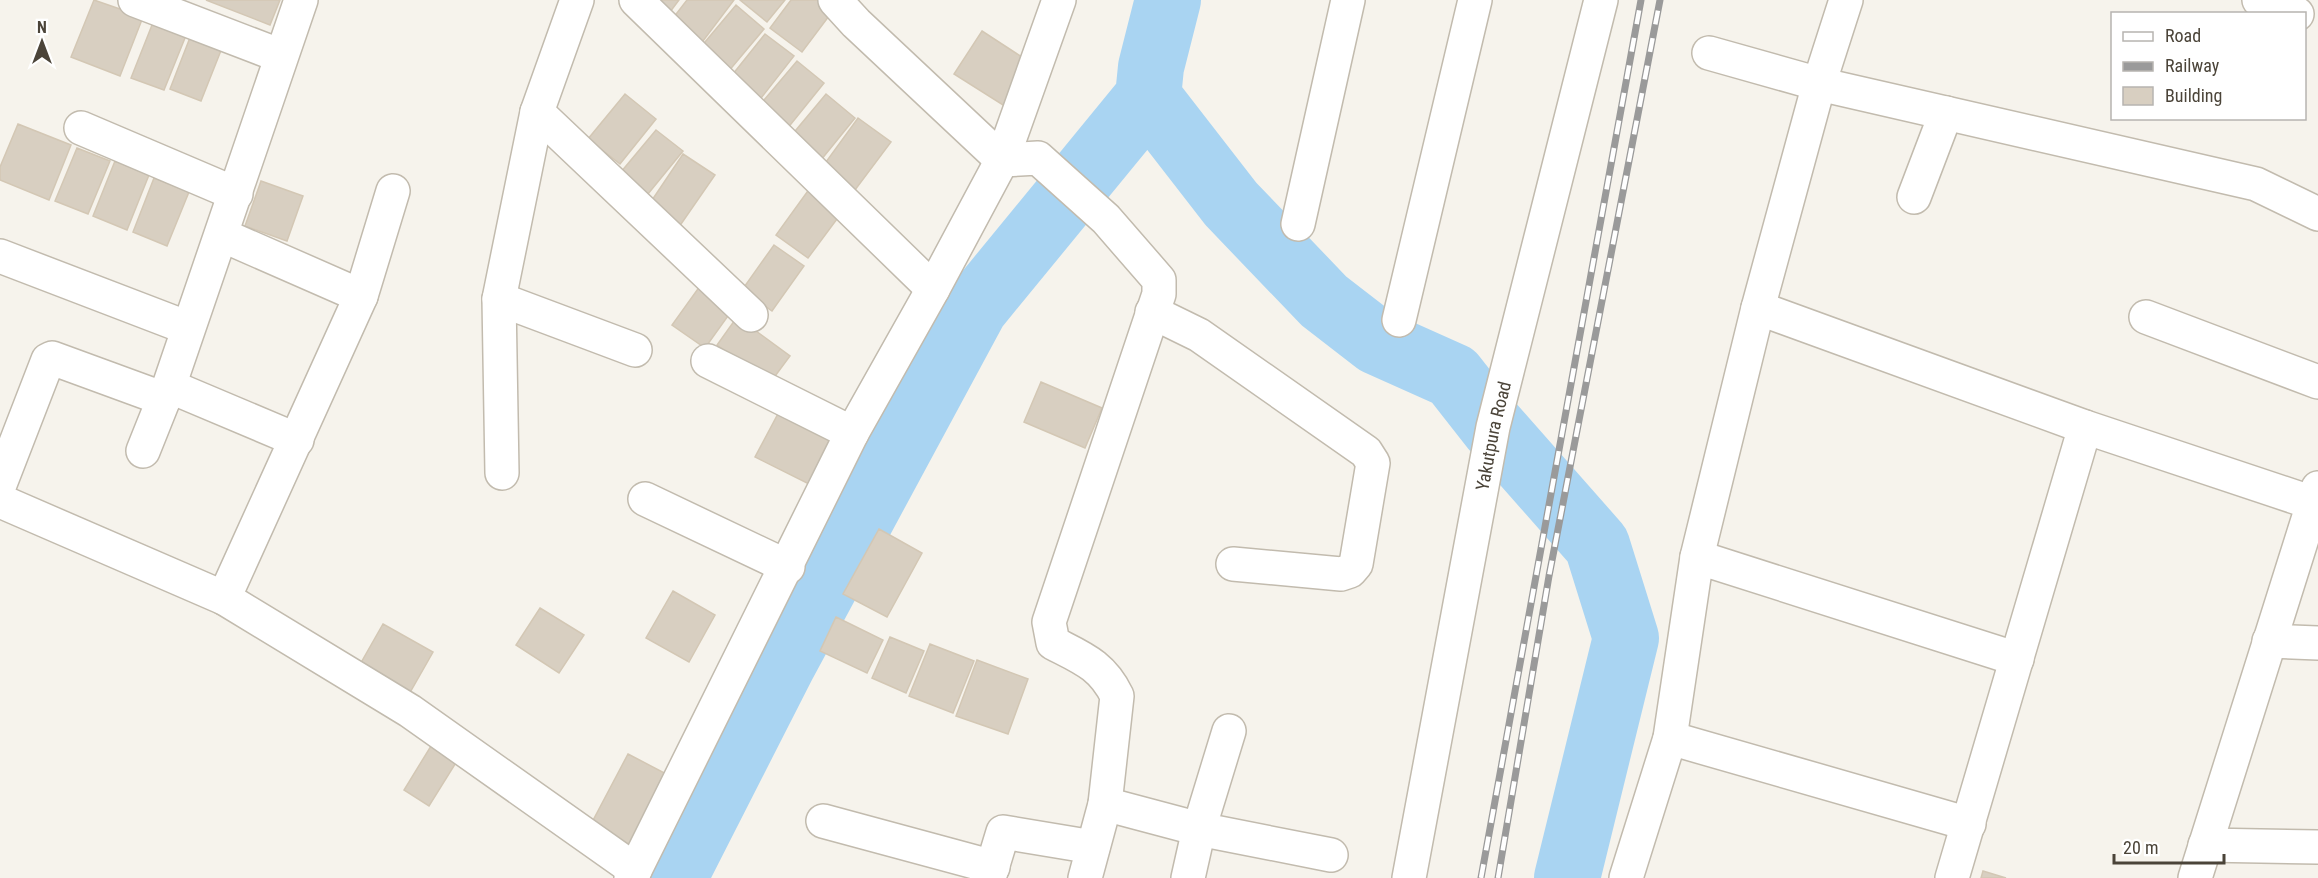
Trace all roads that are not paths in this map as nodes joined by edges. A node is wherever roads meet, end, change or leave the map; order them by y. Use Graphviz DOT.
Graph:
graph roads {
  1 [pos="135,0"];
  2 [pos="301,0"];
  3 [pos="577,0"];
  4 [pos="636,0"];
  5 [pos="835,0"];
  6 [pos="1059,0"];
  7 [pos="1348,0"];
  8 [pos="1475,0"];
  9 [pos="1601,0"];
  10 [pos="1846,0"];
  11 [pos="2259,0"];
  12 [pos="2292,12"];
  13 [pos="1709,53"];
  14 [pos="281,56"];
  15 [pos="1819,84"];
  16 [pos="537,112"];
  17 [pos="1946,113"];
  18 [pos="81,128"];
  19 [pos="1002,160"];
  20 [pos="393,191"];
  21 [pos="236,194"];
  22 [pos="1914,196"];
  23 [pos="2318,214"];
  24 [pos="1298,224"];
  25 [pos="222,235"];
  26 [pos="0,256"];
  27 [pos="933,289"];
  28 [pos="361,296"];
  29 [pos="499,299"];
  30 [pos="1758,308"];
  31 [pos="1152,312"];
  32 [pos="751,315"];
  33 [pos="2146,317"];
  34 [pos="1399,320"];
  35 [pos="189,328"];
  36 [pos="635,350"];
  37 [pos="708,361"];
  38 [pos="2318,382"];
  39 [pos="166,393"];
  40 [pos="2085,427"];
  41 [pos="852,433"];
  42 [pos="297,440"];
  43 [pos="143,451"];
  44 [pos="502,473"];
  45 [pos="0,484"];
  46 [pos="2315,495"];
  47 [pos="645,499"];
  48 [pos="0,501"];
  49 [pos="1696,558"];
  50 [pos="1233,564"];
  51 [pos="788,567"];
  52 [pos="224,598"];
  53 [pos="2269,641"];
  54 [pos="2318,643"];
  55 [pos="2017,659"];
  56 [pos="1229,731"];
  57 [pos="1671,738"];
  58 [pos="1105,804"];
  59 [pos="823,821"];
  60 [pos="1969,824"];
  61 [pos="1199,829"];
  62 [pos="2205,845"];
  63 [pos="1093,847"];
  64 [pos="2318,847"];
  65 [pos="1331,855"];
  66 [pos="991,873"];
  67 [pos="633,874"];
  68 [pos="1085,878"];
  69 [pos="1188,878"];
  70 [pos="1409,878"];
  71 [pos="1626,878"];
  72 [pos="1952,878"];
  73 [pos="2195,878"];
  1 -- 14 [label="street"];
  2 -- 14 [label="street"];
  3 -- 16 [label="street"];
  4 -- 27 [label="street"];
  5 -- 19 [label="street"];
  6 -- 19 [label="street"];
  7 -- 24 [label="street"];
  8 -- 34 [label="street"];
  9 -- 70 [label="street, Yakutpura Road"];
  10 -- 15 [label="street"];
  11 -- 12 [label="street"];
  13 -- 15 [label="street"];
  14 -- 21 [label="street"];
  15 -- 17 [label="street"];
  15 -- 30 [label="street"];
  16 -- 29 [label="street"];
  16 -- 32 [label="street"];
  17 -- 22 [label="street"];
  17 -- 23 [label="street"];
  18 -- 21 [label="street"];
  19 -- 27 [label="street"];
  19 -- 31 [label="street"];
  20 -- 28 [label="street"];
  21 -- 25 [label="street"];
  25 -- 28 [label="street"];
  25 -- 35 [label="street"];
  26 -- 35 [label="street"];
  27 -- 41 [label="street"];
  28 -- 42 [label="street"];
  29 -- 36 [label="street"];
  29 -- 44 [label="street"];
  30 -- 40 [label="street"];
  30 -- 49 [label="street"];
  31 -- 50 [label="street"];
  31 -- 58 [label="street"];
  33 -- 38 [label="street"];
  35 -- 39 [label="street"];
  37 -- 41 [label="street"];
  39 -- 42 [label="street"];
  39 -- 43 [label="street"];
  39 -- 45 [label="street"];
  40 -- 46 [label="street"];
  40 -- 55 [label="street"];
  41 -- 51 [label="street"];
  42 -- 52 [label="street"];
  46 -- 53 [label="street"];
  47 -- 51 [label="street"];
  48 -- 52 [label="street"];
  49 -- 55 [label="street"];
  49 -- 57 [label="street"];
  51 -- 67 [label="street"];
  52 -- 67 [label="street"];
  53 -- 54 [label="street"];
  53 -- 62 [label="street"];
  55 -- 60 [label="street"];
  56 -- 61 [label="street"];
  57 -- 60 [label="street"];
  57 -- 71 [label="street"];
  58 -- 61 [label="street"];
  58 -- 63 [label="street"];
  59 -- 66 [label="street"];
  60 -- 72 [label="street"];
  61 -- 65 [label="street"];
  61 -- 69 [label="street"];
  62 -- 64 [label="street"];
  62 -- 73 [label="street"];
  63 -- 66 [label="street"];
  63 -- 68 [label="street"];
}
